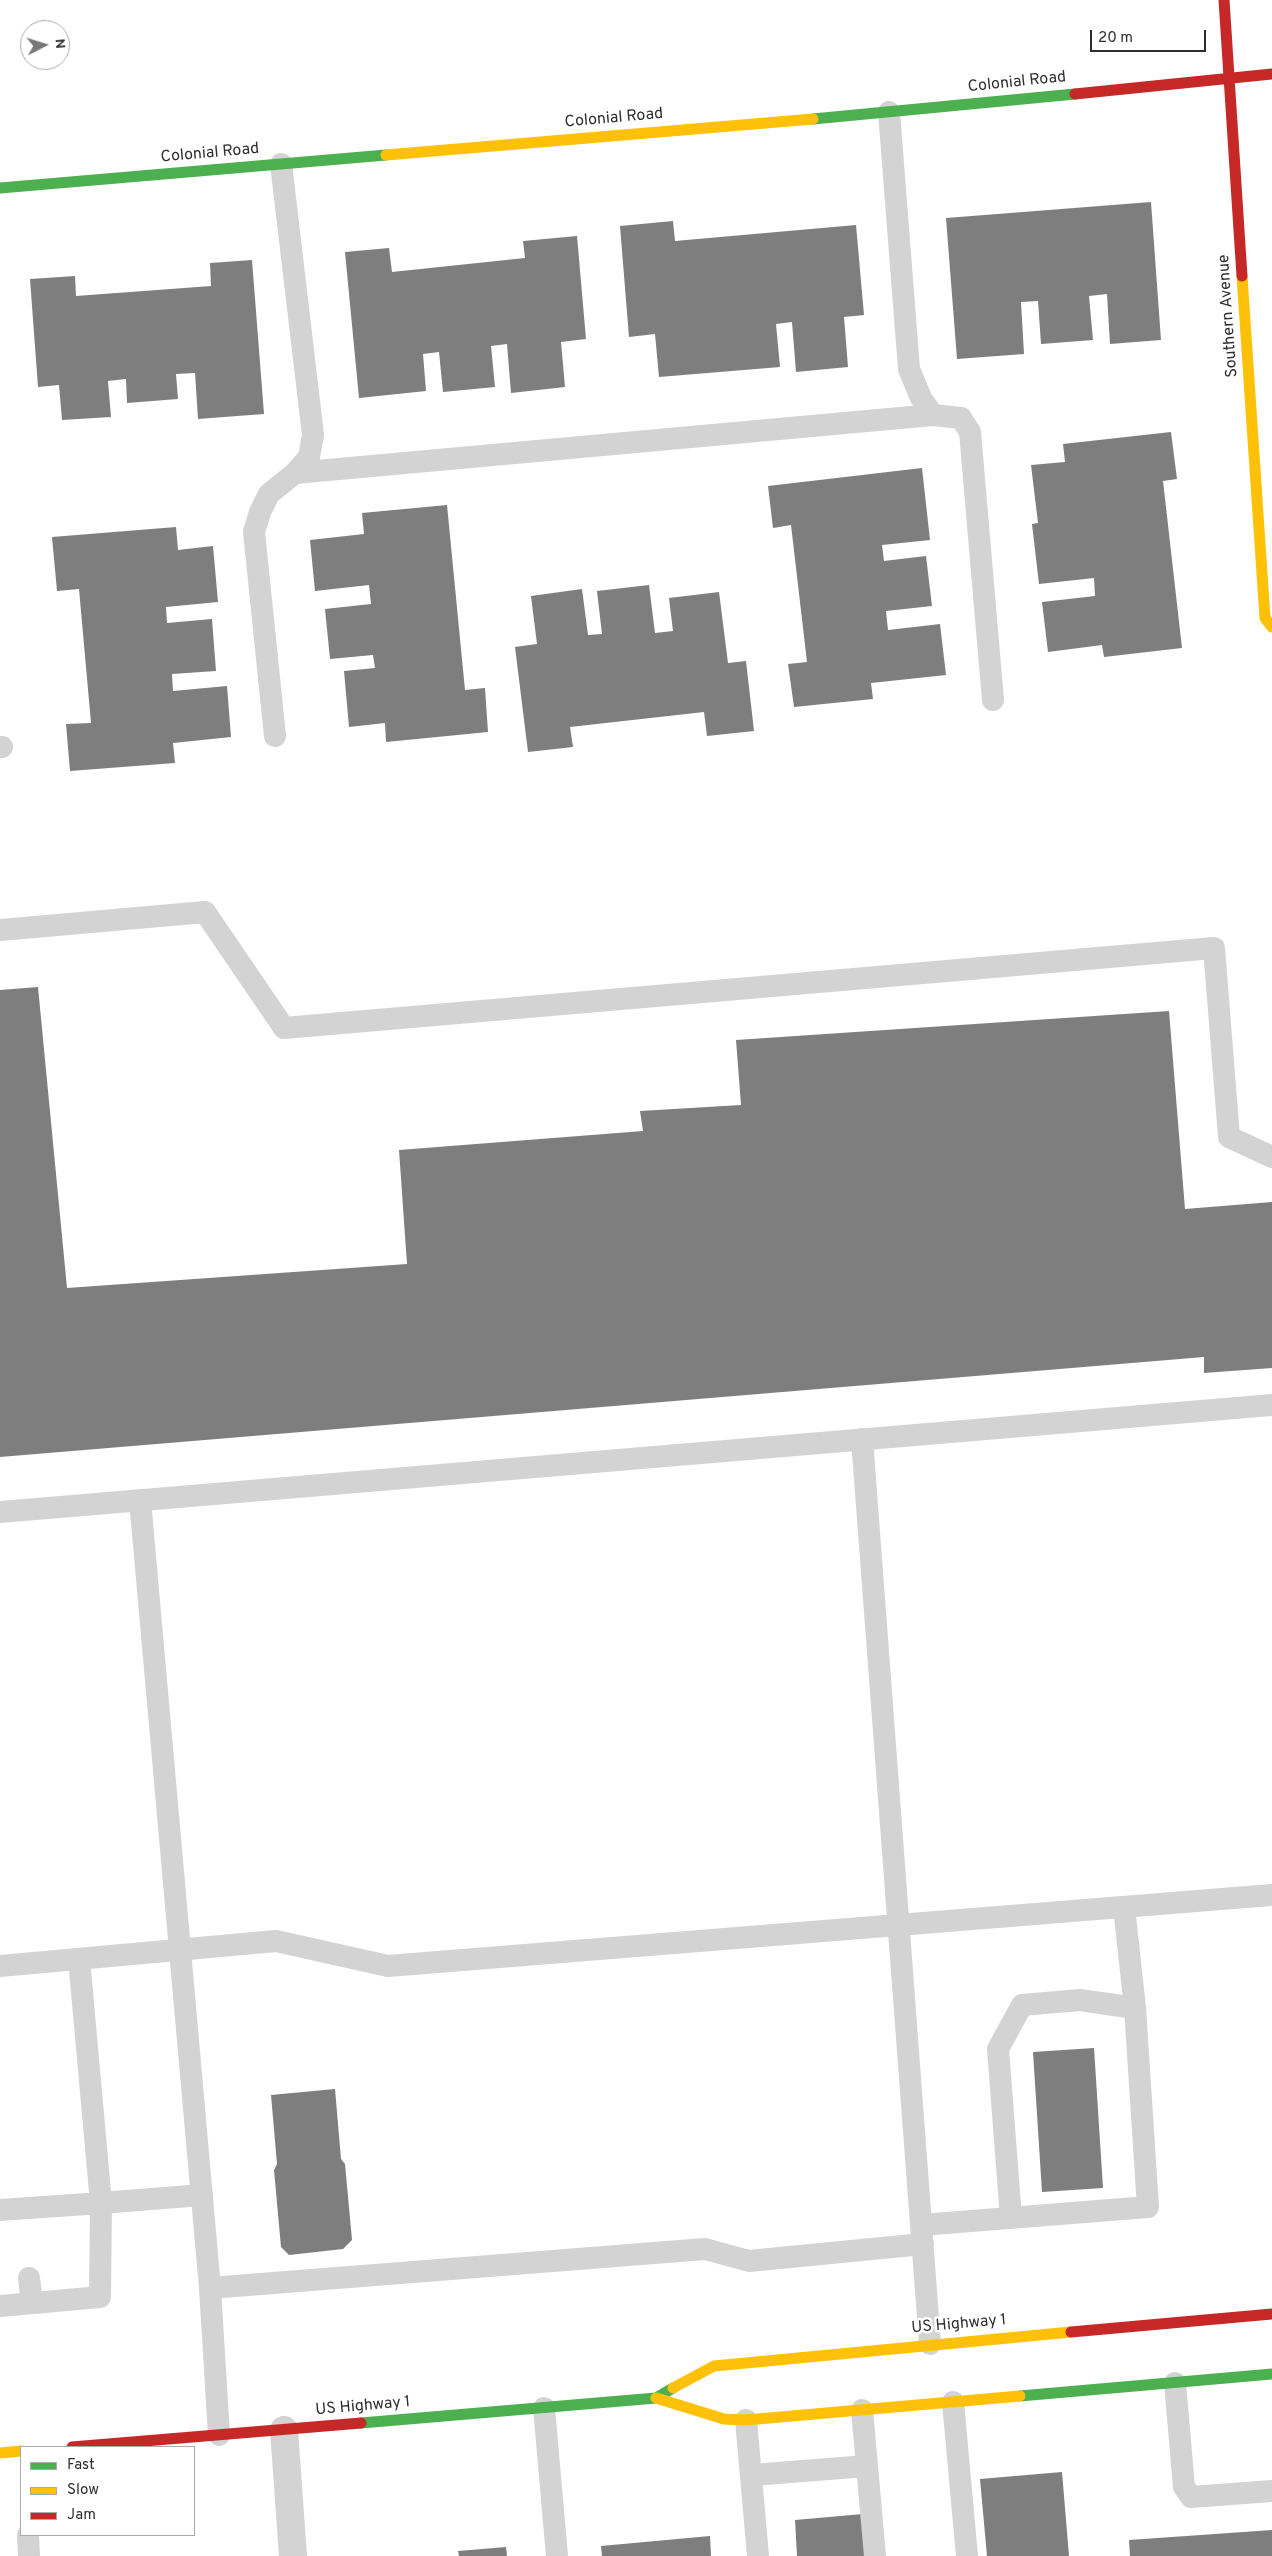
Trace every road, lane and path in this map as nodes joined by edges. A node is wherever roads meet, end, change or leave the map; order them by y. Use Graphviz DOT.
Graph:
graph roads {
  1 [pos="1224,0"];
  2 [pos="1272,74"];
  3 [pos="1230,78"];
  4 [pos="888,112"];
  5 [pos="281,164"];
  6 [pos="0,188"];
  7 [pos="933,415"];
  8 [pos="295,473"];
  9 [pos="1272,627"];
  10 [pos="992,700"];
  11 [pos="275,736"];
  12 [pos="0,930"];
  13 [pos="1272,1157"];
  14 [pos="1272,1405"];
  15 [pos="862,1439"];
  16 [pos="140,1500"];
  17 [pos="0,1512"];
  18 [pos="1272,1895"];
  19 [pos="1124,1907"];
  20 [pos="899,1925"];
  21 [pos="180,1951"];
  22 [pos="79,1959"];
  23 [pos="0,1966"];
  24 [pos="1135,2008"];
  25 [pos="202,2195"];
  26 [pos="101,2203"];
  27 [pos="0,2210"];
  28 [pos="1011,2218"];
  29 [pos="922,2235"];
  30 [pos="29,2278"];
  31 [pos="210,2288"];
  32 [pos="32,2303"];
  33 [pos="0,2306"];
  34 [pos="1272,2314"];
  35 [pos="930,2344"];
  36 [pos="1272,2374"];
  37 [pos="1175,2383"];
  38 [pos="656,2398"];
  39 [pos="953,2402"];
  40 [pos="544,2408"];
  41 [pos="862,2410"];
  42 [pos="746,2420"];
  43 [pos="284,2430"];
  44 [pos="220,2435"];
  45 [pos="84,2446"];
  46 [pos="20,2452"];
  47 [pos="0,2453"];
  48 [pos="867,2466"];
  49 [pos="752,2475"];
  50 [pos="1272,2491"];
  51 [pos="28,2536"];
  52 [pos="29,2556"];
  53 [pos="293,2556"];
  54 [pos="557,2556"];
  55 [pos="758,2556"];
  56 [pos="875,2556"];
  57 [pos="967,2556"];
  1 -- 3 [label="street, Southern Avenue"];
  2 -- 3 [label="street, Colonial Road"];
  3 -- 4 [label="street, Colonial Road"];
  3 -- 9 [label="street, Southern Avenue"];
  4 -- 5 [label="street, Colonial Road"];
  4 -- 7 [label="lane"];
  5 -- 6 [label="street, Colonial Road"];
  5 -- 8 [label="lane"];
  7 -- 8 [label="lane"];
  7 -- 10 [label="lane"];
  8 -- 11 [label="lane"];
  12 -- 13 [label="lane"];
  14 -- 15 [label="lane"];
  15 -- 16 [label="lane"];
  15 -- 20 [label="lane"];
  16 -- 17 [label="lane"];
  16 -- 21 [label="lane"];
  18 -- 19 [label="lane"];
  19 -- 20 [label="lane"];
  19 -- 24 [label="lane"];
  20 -- 21 [label="lane"];
  20 -- 29 [label="lane"];
  21 -- 22 [label="lane"];
  21 -- 25 [label="lane"];
  22 -- 23 [label="lane"];
  22 -- 26 [label="lane"];
  24 -- 28 [label="lane"];
  24 -- 28 [label="lane"];
  25 -- 26 [label="lane"];
  25 -- 31 [label="lane"];
  26 -- 27 [label="lane"];
  26 -- 32 [label="lane"];
  28 -- 29 [label="lane"];
  29 -- 31 [label="lane"];
  29 -- 35 [label="lane"];
  30 -- 32 [label="lane"];
  31 -- 44 [label="lane"];
  32 -- 33 [label="lane"];
  34 -- 35 [label="street, US Highway 1"];
  35 -- 38 [label="street, US Highway 1"];
  36 -- 37 [label="street, US Highway 1"];
  37 -- 39 [label="street, US Highway 1"];
  37 -- 50 [label="lane"];
  38 -- 40 [label="street, US Highway 1"];
  38 -- 42 [label="street, US Highway 1"];
  39 -- 41 [label="street, US Highway 1"];
  39 -- 57 [label="lane"];
  40 -- 43 [label="street, US Highway 1"];
  40 -- 54 [label="lane"];
  41 -- 42 [label="street, US Highway 1"];
  41 -- 48 [label="lane"];
  42 -- 49 [label="lane"];
  43 -- 44 [label="street, US Highway 1"];
  43 -- 53 [label="street"];
  44 -- 45 [label="street, US Highway 1"];
  46 -- 47 [label="street"];
  48 -- 49 [label="lane"];
  48 -- 56 [label="lane"];
  49 -- 55 [label="lane"];
  51 -- 52 [label="lane"];
}
